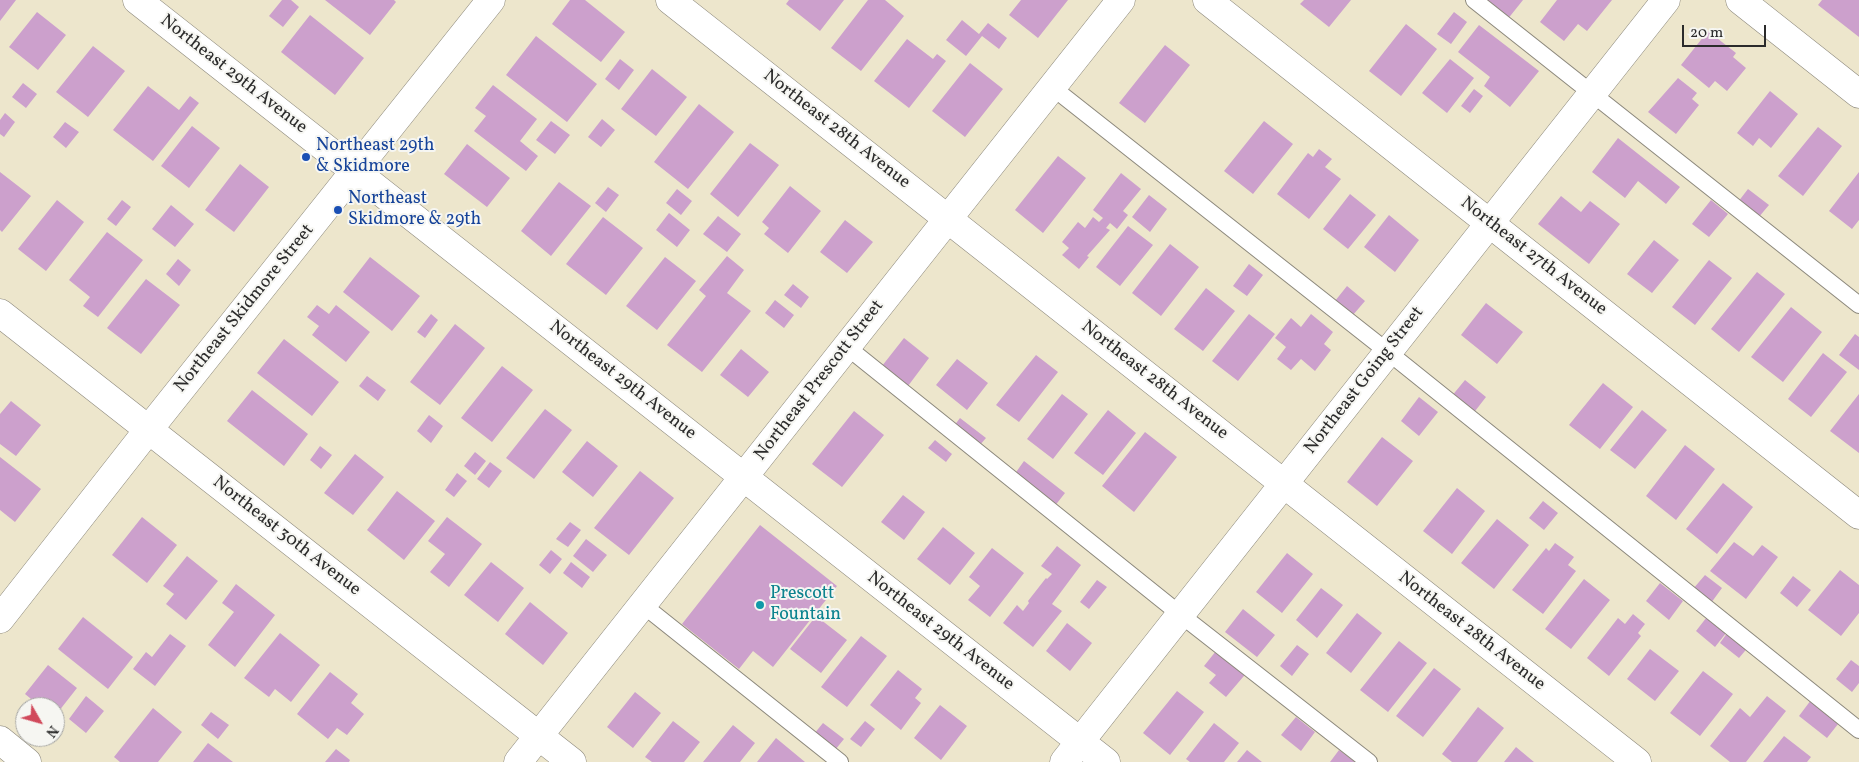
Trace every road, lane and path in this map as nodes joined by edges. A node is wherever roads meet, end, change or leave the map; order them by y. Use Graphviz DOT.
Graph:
graph roads {
  1 [pos="138,0"];
  2 [pos="491,0"];
  3 [pos="670,0"];
  4 [pos="1121,0"];
  5 [pos="1208,0"];
  6 [pos="1474,0"];
  7 [pos="1666,0"];
  8 [pos="1740,0"];
  9 [pos="1052,87"];
  10 [pos="1592,94"];
  11 [pos="1859,94"];
  12 [pos="355,170"];
  13 [pos="949,218"];
  14 [pos="1490,223"];
  15 [pos="1859,305"];
  16 [pos="0,313"];
  17 [pos="847,347"];
  18 [pos="1388,352"];
  19 [pos="149,430"];
  20 [pos="744,477"];
  21 [pos="1284,484"];
  22 [pos="1859,515"];
  23 [pos="643,605"];
  24 [pos="1181,615"];
  25 [pos="0,619"];
  26 [pos="1859,730"];
  27 [pos="539,736"];
  28 [pos="0,740"];
  29 [pos="1072,752"];
  30 [pos="27,762"];
  31 [pos="518,762"];
  32 [pos="572,762"];
  33 [pos="840,762"];
  34 [pos="1106,762"];
  35 [pos="1369,762"];
  36 [pos="1637,762"];
  1 -- 12 [label="street, Northeast 29th Avenue"];
  2 -- 12 [label="street, Northeast Skidmore Street"];
  3 -- 13 [label="street, Northeast 28th Avenue"];
  4 -- 9 [label="street, Northeast Prescott Street"];
  5 -- 14 [label="street, Northeast 27th Avenue"];
  6 -- 10 [label="lane"];
  7 -- 10 [label="street, Northeast Going Street"];
  8 -- 11 [label="street"];
  9 -- 13 [label="street, Northeast Prescott Street"];
  9 -- 18 [label="lane"];
  10 -- 14 [label="street, Northeast Going Street"];
  10 -- 15 [label="lane"];
  12 -- 19 [label="street, Northeast Skidmore Street"];
  12 -- 20 [label="street, Northeast 29th Avenue"];
  13 -- 17 [label="street, Northeast Prescott Street"];
  13 -- 21 [label="street, Northeast 28th Avenue"];
  14 -- 18 [label="street, Northeast Going Street"];
  14 -- 22 [label="street, Northeast 27th Avenue"];
  16 -- 19 [label="street, Northeast 30th Avenue"];
  17 -- 20 [label="street, Northeast Prescott Street"];
  17 -- 24 [label="lane"];
  18 -- 21 [label="street, Northeast Going Street"];
  18 -- 26 [label="lane"];
  19 -- 25 [label="street, Northeast Skidmore Street"];
  19 -- 27 [label="street, Northeast 30th Avenue"];
  20 -- 23 [label="street, Northeast Prescott Street"];
  20 -- 29 [label="street, Northeast 29th Avenue"];
  21 -- 24 [label="street, Northeast Going Street"];
  21 -- 36 [label="street, Northeast 28th Avenue"];
  23 -- 27 [label="street, Northeast Prescott Street"];
  23 -- 33 [label="lane"];
  24 -- 29 [label="street, Northeast Going Street"];
  24 -- 35 [label="lane"];
  27 -- 31 [label="street, Northeast Prescott Street"];
  27 -- 32 [label="street, Northeast 30th Avenue"];
  28 -- 30 [label="street"];
  29 -- 34 [label="street, Northeast 29th Avenue"];
}
